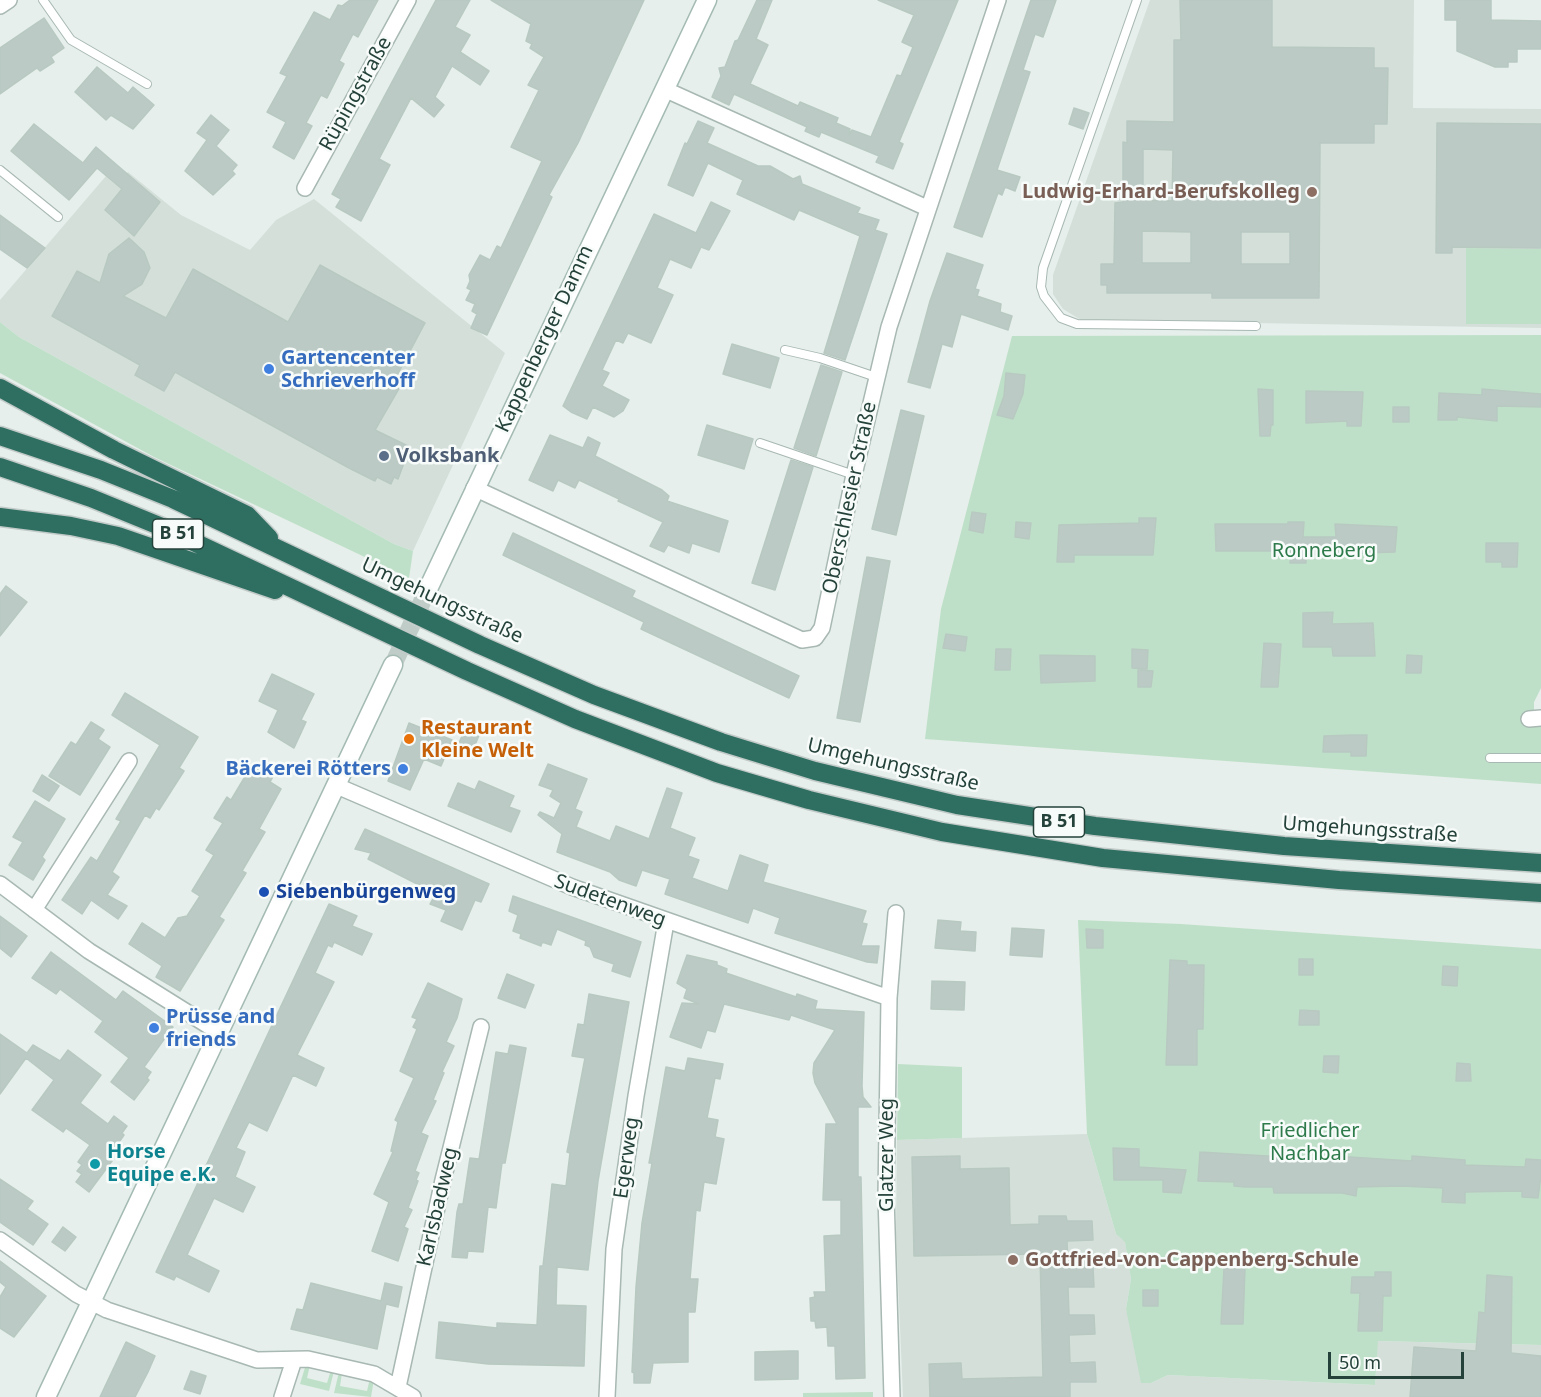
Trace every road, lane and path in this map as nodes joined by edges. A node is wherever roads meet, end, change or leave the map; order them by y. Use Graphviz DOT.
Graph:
graph roads {
  1 [pos="43,0"];
  2 [pos="408,0"];
  3 [pos="707,0"];
  4 [pos="998,0"];
  5 [pos="1137,0"];
  6 [pos="147,84"];
  7 [pos="664,89"];
  8 [pos="0,170"];
  9 [pos="305,188"];
  10 [pos="927,208"];
  11 [pos="58,217"];
  12 [pos="1256,326"];
  13 [pos="785,350"];
  14 [pos="876,377"];
  15 [pos="0,388"];
  16 [pos="0,436"];
  17 [pos="760,443"];
  18 [pos="0,467"];
  19 [pos="854,474"];
  20 [pos="474,488"];
  21 [pos="0,517"];
  22 [pos="277,546"];
  23 [pos="428,589"];
  24 [pos="351,617"];
  25 [pos="393,665"];
  26 [pos="1490,758"];
  27 [pos="1541,758"];
  28 [pos="129,761"];
  29 [pos="337,786"];
  30 [pos="1541,863"];
  31 [pos="0,884"];
  32 [pos="1541,893"];
  33 [pos="34,910"];
  34 [pos="896,913"];
  35 [pos="666,922"];
  36 [pos="889,998"];
  37 [pos="481,1027"];
  38 [pos="220,1033"];
  39 [pos="0,1240"];
  40 [pos="91,1302"];
  41 [pos="294,1360"];
  42 [pos="398,1387"];
  43 [pos="46,1397"];
  44 [pos="282,1397"];
  45 [pos="412,1397"];
  46 [pos="607,1397"];
  47 [pos="892,1397"];
  1 -- 6 [label="lane"];
  2 -- 9 [label="street, Rüpingstraße"];
  3 -- 7 [label="main road, Kappenberger Damm"];
  4 -- 10 [label="street, Oberschlesier Straße"];
  5 -- 12 [label="lane"];
  7 -- 10 [label="street"];
  7 -- 20 [label="main road, Kappenberger Damm"];
  8 -- 11 [label="lane"];
  10 -- 14 [label="street, Oberschlesier Straße"];
  13 -- 14 [label="lane"];
  14 -- 19 [label="street, Oberschlesier Straße"];
  15 -- 22 [label="highway"];
  16 -- 22 [label="highway, B 51"];
  17 -- 19 [label="lane"];
  18 -- 24 [label="highway, B 51"];
  19 -- 20 [label="street, Oberschlesier Straße"];
  20 -- 23 [label="main road, Kappenberger Damm"];
  21 -- 24 [label="highway"];
  22 -- 30 [label="highway, Umgehungsstraße / B 51"];
  24 -- 32 [label="highway, B 51"];
  25 -- 29 [label="main road"];
  26 -- 27 [label="lane"];
  28 -- 33 [label="street"];
  29 -- 35 [label="street, Sudetenweg"];
  29 -- 38 [label="main road"];
  31 -- 33 [label="street"];
  33 -- 38 [label="street"];
  34 -- 36 [label="street, Glatzer Weg"];
  35 -- 36 [label="street, Sudetenweg"];
  35 -- 46 [label="street, Egerweg"];
  36 -- 47 [label="street, Glatzer Weg"];
  37 -- 42 [label="street, Karlsbadweg"];
  38 -- 40 [label="main road"];
  39 -- 40 [label="street"];
  40 -- 41 [label="street"];
  40 -- 43 [label="main road"];
  41 -- 42 [label="street"];
  41 -- 44 [label="street"];
  42 -- 45 [label="street"];
}
